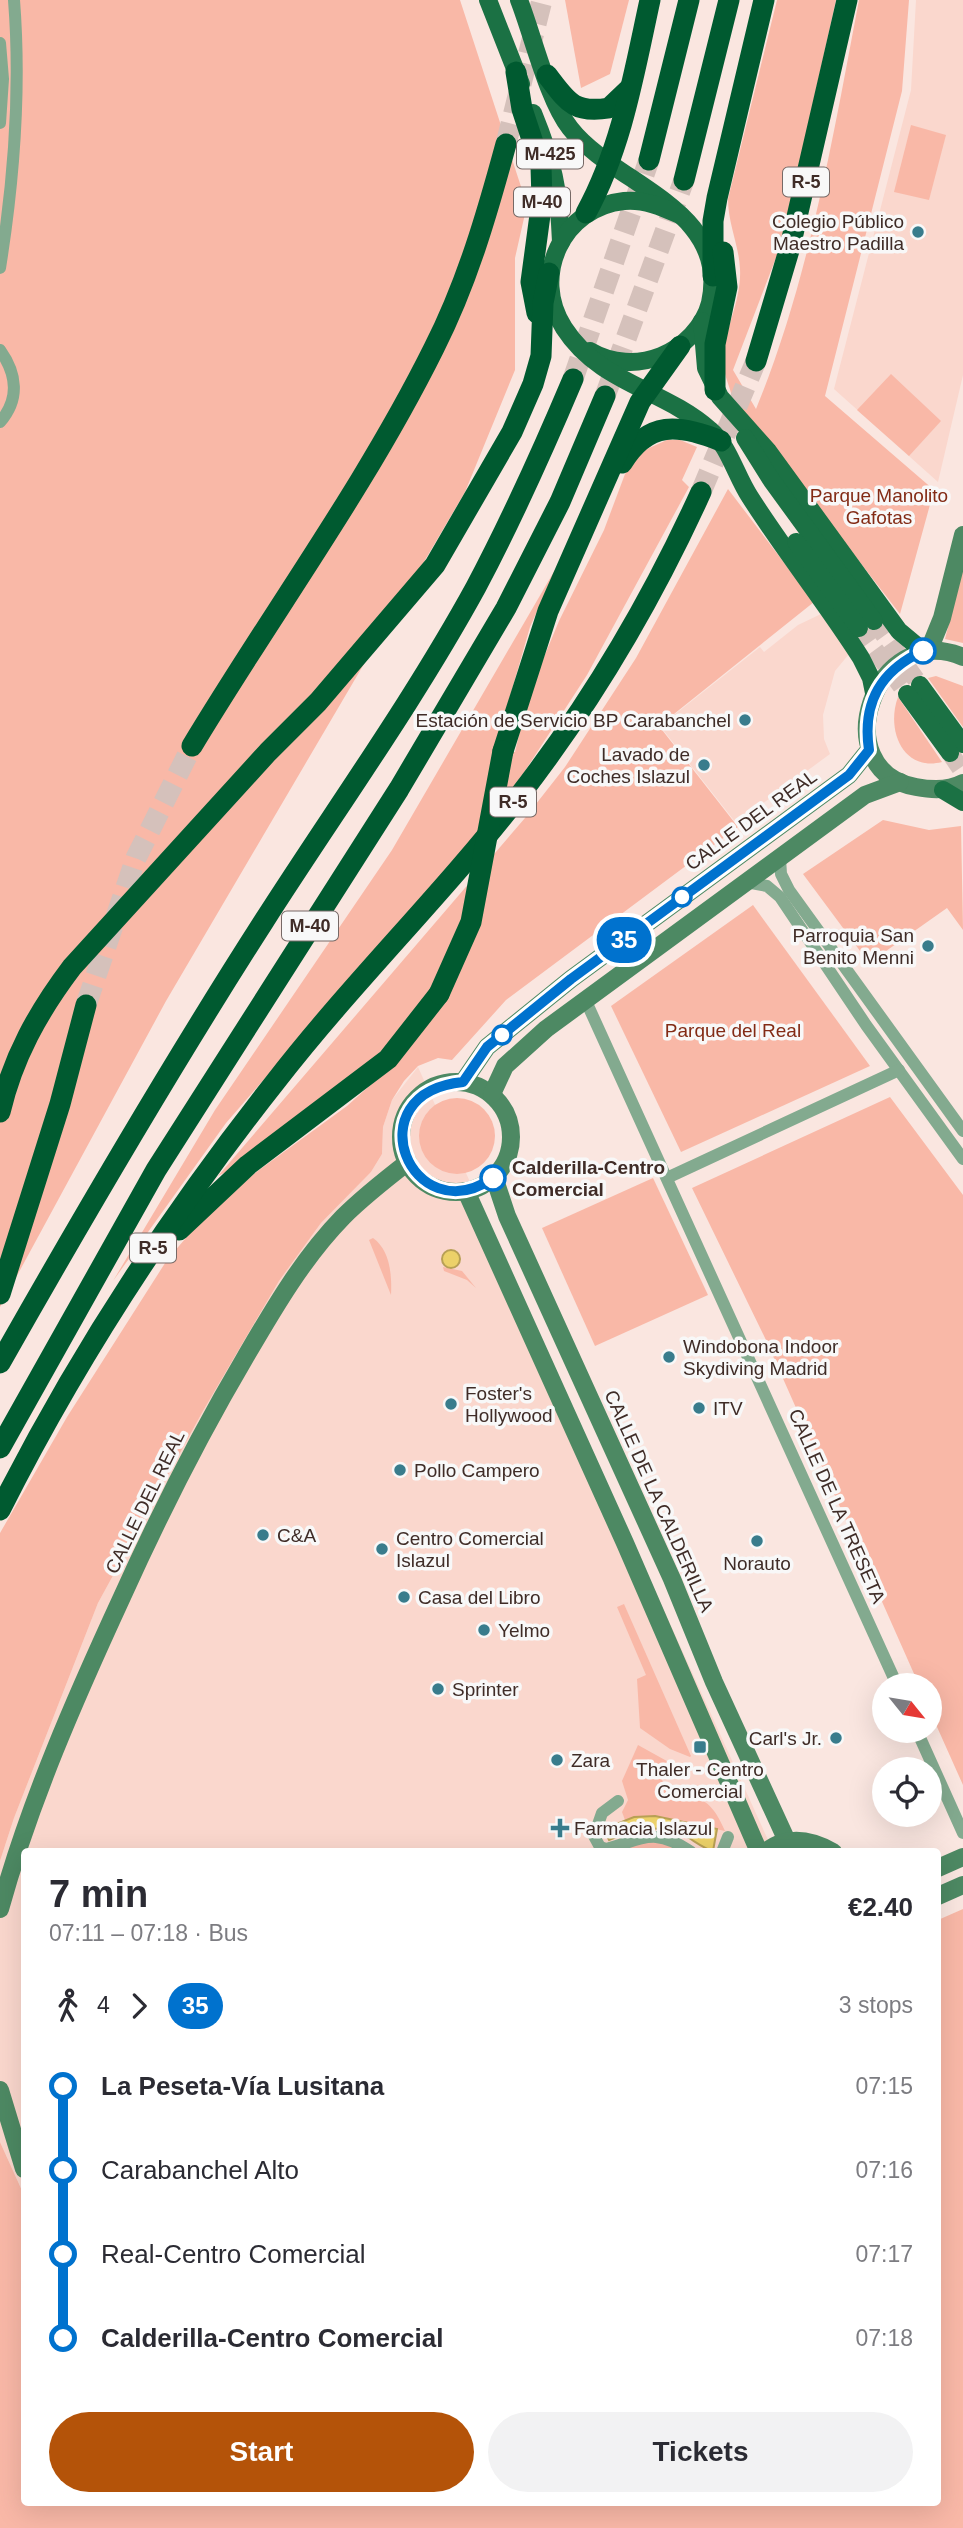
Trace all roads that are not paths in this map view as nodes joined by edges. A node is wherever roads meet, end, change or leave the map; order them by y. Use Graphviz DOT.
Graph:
graph roads {
  1 [pos="14,0"];
  2 [pos="488,0"];
  3 [pos="519,0"];
  4 [pos="650,0"];
  5 [pos="689,0"];
  6 [pos="729,0"];
  7 [pos="764,0"];
  8 [pos="847,0"];
  9 [pos="0,43"];
  10 [pos="516,72"];
  11 [pos="547,75"];
  12 [pos="631,86"];
  13 [pos="0,123"];
  14 [pos="506,144"];
  15 [pos="649,160"];
  16 [pos="610,162"];
  17 [pos="684,180"];
  18 [pos="717,198"];
  19 [pos="586,213"];
  20 [pos="680,215"];
  21 [pos="561,242"];
  22 [pos="0,268"];
  23 [pos="549,273"];
  24 [pos="713,276"];
  25 [pos="702,321"];
  26 [pos="542,333"];
  27 [pos="581,346"];
  28 [pos="680,346"];
  29 [pos="0,350"];
  30 [pos="756,361"];
  31 [pos="573,379"];
  32 [pos="646,391"];
  33 [pos="717,393"];
  34 [pos="605,396"];
  35 [pos="0,422"];
  36 [pos="721,441"];
  37 [pos="701,492"];
  38 [pos="595,507"];
  39 [pos="963,535"];
  40 [pos="926,650"];
  41 [pos="963,657"];
  42 [pos="913,689"];
  43 [pos="874,693"];
  44 [pos="192,746"];
  45 [pos="956,749"];
  46 [pos="869,750"];
  47 [pos="900,782"];
  48 [pos="963,783"];
  49 [pos="943,790"];
  50 [pos="963,802"];
  51 [pos="780,858"];
  52 [pos="746,882"];
  53 [pos="586,999"];
  54 [pos="86,1005"];
  55 [pos="899,1070"];
  56 [pos="463,1082"];
  57 [pos="492,1094"];
  58 [pos="0,1112"];
  59 [pos="963,1131"];
  60 [pos="963,1159"];
  61 [pos="408,1163"];
  62 [pos="494,1177"];
  63 [pos="669,1177"];
  64 [pos="466,1191"];
  65 [pos="0,1294"];
  66 [pos="0,1363"];
  67 [pos="44,1428"];
  68 [pos="0,1448"];
  69 [pos="0,1510"];
  70 [pos="892,1673"];
  71 [pos="922,1743"];
  72 [pos="618,1801"];
  73 [pos="963,1833"];
  74 [pos="728,1837"];
  75 [pos="787,1840"];
  76 [pos="603,1848"];
  77 [pos="609,1848"];
  78 [pos="685,1848"];
  79 [pos="724,1848"];
  80 [pos="757,1848"];
  81 [pos="772,1848"];
  82 [pos="825,1848"];
  83 [pos="963,1857"];
  84 [pos="941,1867"];
  85 [pos="963,1885"];
  86 [pos="941,1895"];
  87 [pos="0,1909"];
  88 [pos="0,2090"];
  89 [pos="21,2159"];
  1 -- 22 [label="street"];
  2 -- 10 [label="main road, M-425"];
  3 -- 11 [label="main road, M-425"];
  4 -- 12 [label="highway"];
  5 -- 15 [label="highway"];
  6 -- 17 [label="highway"];
  7 -- 18 [label="highway"];
  8 -- 30 [label="highway, R-5"];
  9 -- 13 [label="street"];
  10 -- 21 [label="main road, M-425"];
  10 -- 26 [label="highway, M-40"];
  11 -- 12 [label="highway"];
  11 -- 16 [label="main road, M-425"];
  12 -- 16 [label="highway"];
  14 -- 44 [label="highway"];
  16 -- 19 [label="highway"];
  16 -- 20 [label="main road, M-425"];
  18 -- 24 [label="highway"];
  18 -- 33 [label="highway"];
  19 -- 20 [label="main road"];
  19 -- 21 [label="main road, M-425"];
  20 -- 24 [label="main road, M-425"];
  21 -- 23 [label="main road, M-425"];
  23 -- 26 [label="highway, M-40"];
  23 -- 27 [label="main road, M-425"];
  24 -- 25 [label="main road, M-425"];
  25 -- 28 [label="main road, M-425"];
  25 -- 33 [label="main road, M-425"];
  26 -- 58 [label="highway, M-40"];
  27 -- 28 [label="main road, M-425"];
  27 -- 32 [label="main road, M-425"];
  28 -- 32 [label="highway, M-425"];
  29 -- 35 [label="street"];
  31 -- 66 [label="highway, M-40"];
  32 -- 36 [label="main road, M-425"];
  32 -- 38 [label="highway"];
  33 -- 36 [label="main road, M-425"];
  33 -- 40 [label="main road"];
  34 -- 68 [label="highway, M-40"];
  36 -- 38 [label="highway"];
  36 -- 43 [label="main road"];
  37 -- 67 [label="highway, R-5"];
  38 -- 67 [label="highway, bridge"];
  39 -- 40 [label="street"];
  40 -- 41 [label="street"];
  40 -- 43 [label="street"];
  42 -- 45 [label="main road"];
  43 -- 46 [label="street"];
  46 -- 47 [label="street"];
  46 -- 56 [label="street, CALLE DEL REAL"];
  47 -- 49 [label="street"];
  47 -- 51 [label="street"];
  48 -- 49 [label="street"];
  49 -- 50 [label="main road"];
  51 -- 52 [label="street"];
  51 -- 59 [label="street"];
  52 -- 53 [label="street"];
  52 -- 55 [label="street"];
  53 -- 57 [label="street"];
  53 -- 63 [label="street, CALLE DE LA TRESETA"];
  54 -- 65 [label="highway"];
  55 -- 60 [label="street"];
  55 -- 63 [label="street"];
  56 -- 57 [label="street"];
  56 -- 61 [label="street"];
  57 -- 62 [label="street"];
  61 -- 64 [label="street"];
  61 -- 87 [label="street, CALLE DEL REAL"];
  62 -- 64 [label="street"];
  62 -- 75 [label="street, CALLE DE LA CALDERILLA"];
  63 -- 70 [label="street, CALLE DE LA TRESETA"];
  64 -- 80 [label="street"];
  67 -- 69 [label="highway"];
  71 -- 73 [label="street"];
  72 -- 76 [label="street"];
  74 -- 79 [label="street"];
  75 -- 81 [label="street"];
  75 -- 82 [label="street"];
  77 -- 78 [label="street"];
  83 -- 84 [label="street"];
  85 -- 86 [label="street"];
  88 -- 89 [label="street"];
}
